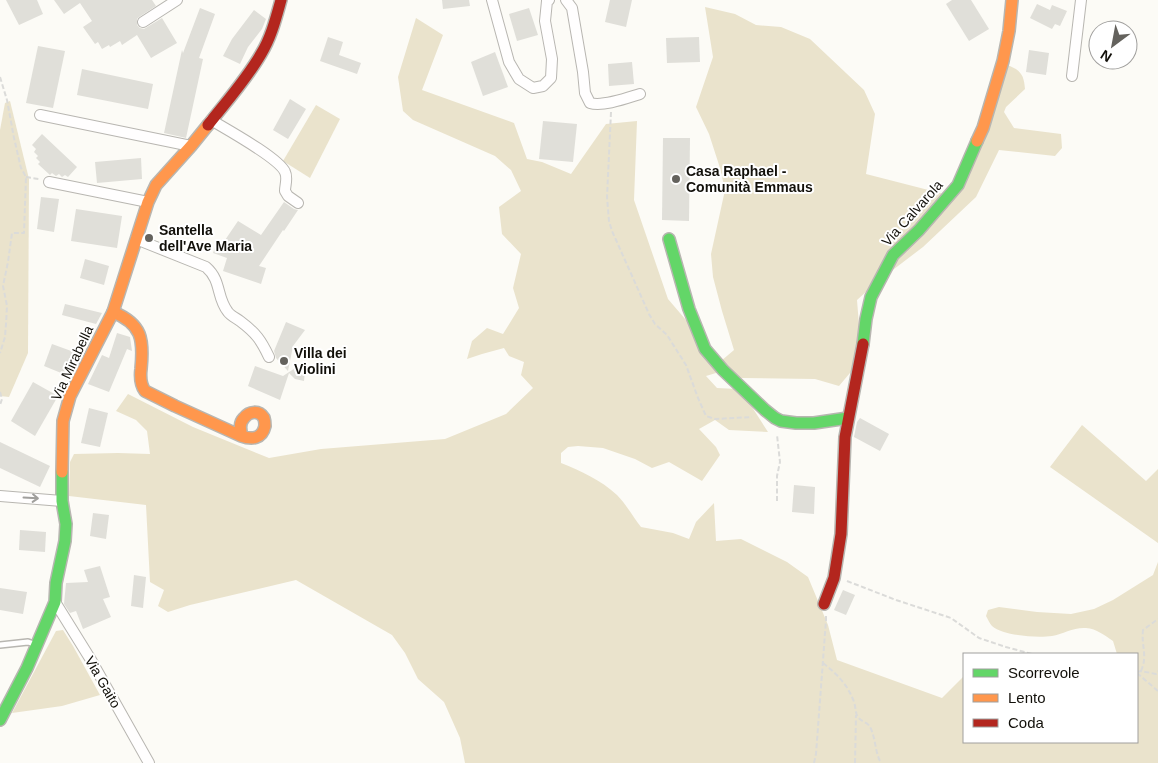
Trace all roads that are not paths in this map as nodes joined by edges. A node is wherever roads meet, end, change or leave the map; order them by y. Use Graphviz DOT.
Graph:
graph roads {
  1 [pos="177,0"];
  2 [pos="492,0"];
  3 [pos="549,0"];
  4 [pos="566,0"];
  5 [pos="1012,0"];
  6 [pos="1082,0"];
  7 [pos="278,2"];
  8 [pos="143,22"];
  9 [pos="1072,76"];
  10 [pos="640,94"];
  11 [pos="40,115"];
  12 [pos="211,120"];
  13 [pos="190,146"];
  14 [pos="49,182"];
  15 [pos="148,202"];
  16 [pos="298,203"];
  17 [pos="136,239"];
  18 [pos="669,239"];
  19 [pos="113,312"];
  20 [pos="269,357"];
  21 [pos="848,418"];
  22 [pos="242,436"];
  23 [pos="0,496"];
  24 [pos="62,501"];
  25 [pos="55,602"];
  26 [pos="824,604"];
  27 [pos="0,645"];
  28 [pos="37,646"];
  29 [pos="0,720"];
  30 [pos="149,763"];
  1 -- 8 [label="street"];
  2 -- 3 [label="street"];
  4 -- 10 [label="street"];
  5 -- 21 [label="street, Via Calvarola"];
  6 -- 9 [label="street"];
  7 -- 12 [label="street, Via Mirabella"];
  11 -- 13 [label="street"];
  12 -- 13 [label="street, Via Mirabella"];
  12 -- 16 [label="street"];
  13 -- 15 [label="street, Via Mirabella"];
  14 -- 15 [label="street"];
  15 -- 17 [label="street, Via Mirabella"];
  17 -- 19 [label="street, Via Mirabella"];
  17 -- 20 [label="street"];
  18 -- 21 [label="street"];
  19 -- 22 [label="street"];
  19 -- 24 [label="street, Via Mirabella"];
  21 -- 26 [label="street, Via Calvarola"];
  23 -- 24 [label="street, one-way"];
  24 -- 25 [label="street, Via Mirabella"];
  25 -- 28 [label="street, Via Mirabella"];
  25 -- 30 [label="street, Via Gaito"];
  27 -- 28 [label="lane"];
  28 -- 29 [label="street, Via Mirabella"];
}
